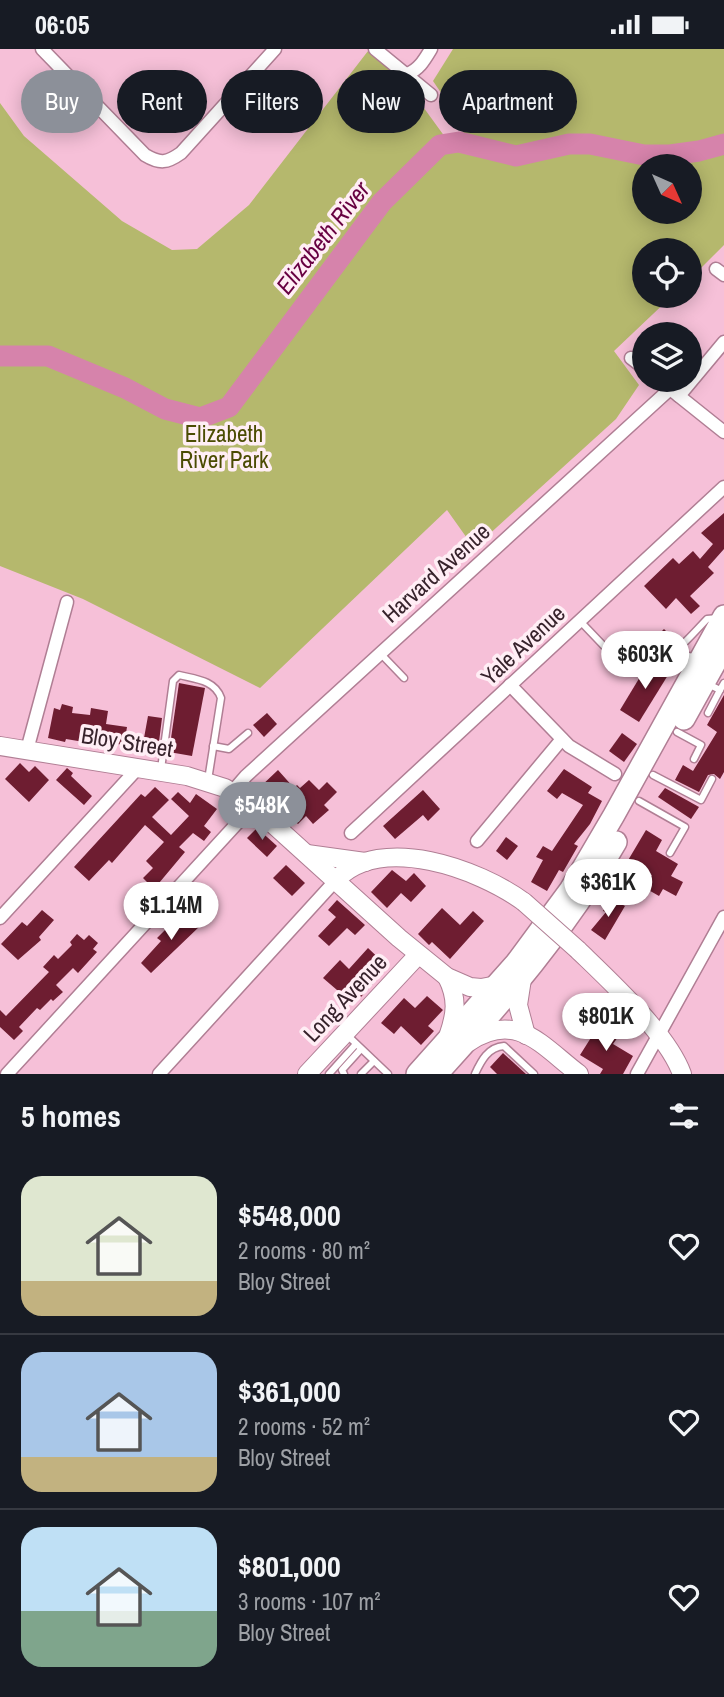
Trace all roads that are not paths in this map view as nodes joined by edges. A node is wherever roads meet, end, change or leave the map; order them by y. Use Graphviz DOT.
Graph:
graph roads {
  1 [pos="42,49"];
  2 [pos="275,49"];
  3 [pos="375,49"];
  4 [pos="432,49"];
  5 [pos="402,70"];
  6 [pos="415,70"];
  7 [pos="425,90"];
  8 [pos="431,95"];
  9 [pos="724,342"];
  10 [pos="702,364"];
  11 [pos="674,392"];
  12 [pos="724,432"];
  13 [pos="724,487"];
  14 [pos="67,602"];
  15 [pos="724,617"];
  16 [pos="580,621"];
  17 [pos="724,647"];
  18 [pos="380,653"];
  19 [pos="675,653"];
  20 [pos="700,659"];
  21 [pos="404,678"];
  22 [pos="510,685"];
  23 [pos="716,685"];
  24 [pos="708,713"];
  25 [pos="677,732"];
  26 [pos="248,733"];
  27 [pos="562,740"];
  28 [pos="213,746"];
  29 [pos="1,747"];
  30 [pos="27,750"];
  31 [pos="694,759"];
  32 [pos="138,768"];
  33 [pos="161,772"];
  34 [pos="615,774"];
  35 [pos="653,775"];
  36 [pos="712,779"];
  37 [pos="208,782"];
  38 [pos="233,791"];
  39 [pos="639,800"];
  40 [pos="254,806"];
  41 [pos="351,833"];
  42 [pos="477,841"];
  43 [pos="670,853"];
  44 [pos="307,854"];
  45 [pos="365,862"];
  46 [pos="336,880"];
  47 [pos="724,916"];
  48 [pos="0,918"];
  49 [pos="418,955"];
  50 [pos="447,977"];
  51 [pos="522,979"];
  52 [pos="497,985"];
  53 [pos="659,1034"];
  54 [pos="526,1035"];
  55 [pos="354,1042"];
  56 [pos="452,1046"];
  57 [pos="374,1061"];
  58 [pos="569,1070"];
  59 [pos="7,1074"];
  60 [pos="159,1074"];
  61 [pos="307,1074"];
  62 [pos="329,1074"];
  63 [pos="344,1074"];
  64 [pos="361,1074"];
  65 [pos="388,1074"];
  66 [pos="417,1074"];
  67 [pos="437,1074"];
  68 [pos="475,1074"];
  69 [pos="534,1074"];
  70 [pos="637,1074"];
  71 [pos="682,1074"];
  1 -- 2 [label="street"];
  3 -- 5 [label="street"];
  4 -- 6 [label="street"];
  7 -- 8 [label="street"];
  9 -- 10 [label="street, Harvard Avenue"];
  11 -- 12 [label="street"];
  11 -- 18 [label="street, Harvard Avenue"];
  13 -- 16 [label="street, Yale Avenue"];
  14 -- 30 [label="street"];
  15 -- 19 [label="lane"];
  15 -- 20 [label="highway"];
  16 -- 19 [label="lane"];
  16 -- 22 [label="street, Yale Avenue"];
  17 -- 23 [label="highway"];
  18 -- 21 [label="lane"];
  18 -- 38 [label="street, Harvard Avenue"];
  19 -- 20 [label="lane"];
  20 -- 52 [label="highway"];
  22 -- 27 [label="street"];
  22 -- 41 [label="street, Yale Avenue"];
  23 -- 24 [label="lane"];
  23 -- 25 [label="highway"];
  25 -- 31 [label="lane"];
  25 -- 35 [label="highway"];
  26 -- 28 [label="lane"];
  27 -- 34 [label="street"];
  27 -- 42 [label="street"];
  28 -- 33 [label="lane"];
  28 -- 37 [label="lane"];
  29 -- 30 [label="street, Bloy Street"];
  30 -- 32 [label="street, Bloy Street"];
  32 -- 33 [label="street, Bloy Street"];
  32 -- 48 [label="street"];
  33 -- 37 [label="street, Bloy Street"];
  35 -- 36 [label="lane"];
  35 -- 39 [label="highway"];
  37 -- 38 [label="street, Bloy Street"];
  38 -- 40 [label="street, Bloy Street"];
  39 -- 43 [label="lane"];
  39 -- 51 [label="highway"];
  40 -- 44 [label="street, Bloy Street"];
  40 -- 59 [label="street"];
  44 -- 45 [label="street"];
  44 -- 46 [label="street, Bloy Street"];
  45 -- 46 [label="street"];
  45 -- 53 [label="street, bridge"];
  46 -- 49 [label="street, Bloy Street"];
  46 -- 60 [label="street"];
  47 -- 53 [label="street"];
  49 -- 50 [label="street, Bloy Street"];
  49 -- 55 [label="street, Long Avenue"];
  50 -- 52 [label="street, Bloy Street"];
  50 -- 56 [label="street"];
  51 -- 54 [label="street"];
  51 -- 56 [label="highway"];
  52 -- 56 [label="highway"];
  53 -- 70 [label="street"];
  53 -- 71 [label="street"];
  54 -- 56 [label="street"];
  54 -- 58 [label="street"];
  55 -- 57 [label="lane"];
  55 -- 61 [label="street, Long Avenue"];
  55 -- 62 [label="lane"];
  55 -- 63 [label="lane"];
  56 -- 66 [label="highway"];
  56 -- 67 [label="highway"];
  57 -- 64 [label="lane"];
  57 -- 65 [label="lane"];
  68 -- 69 [label="lane"];
}
